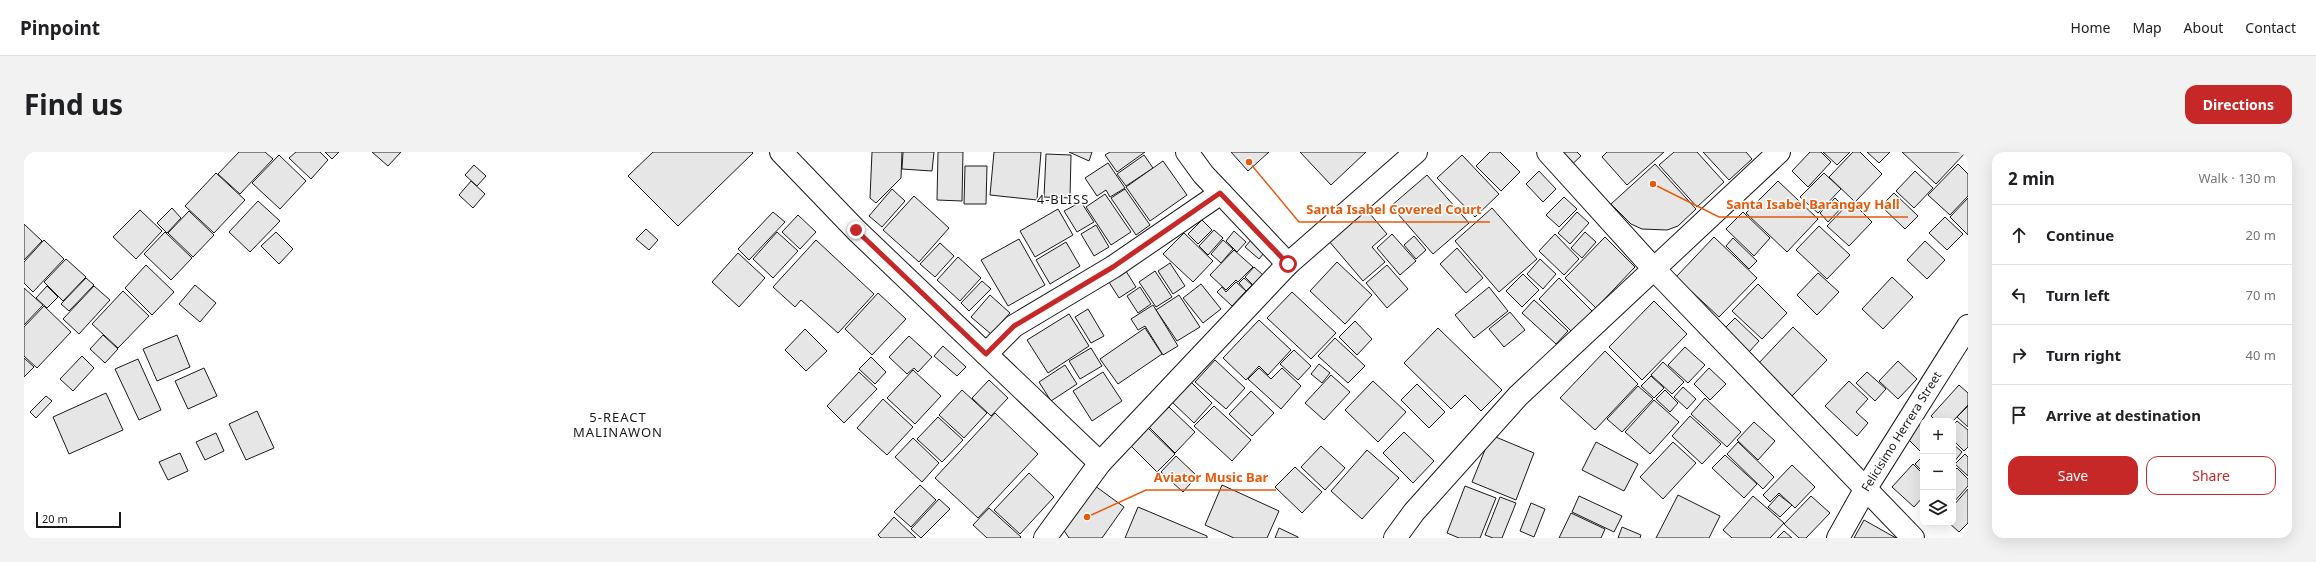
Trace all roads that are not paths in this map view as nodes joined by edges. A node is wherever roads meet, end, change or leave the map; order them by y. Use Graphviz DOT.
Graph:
graph roads {
  1 [pos="781,152"];
  2 [pos="1187,152"];
  3 [pos="1416,152"];
  4 [pos="1548,152"];
  5 [pos="1779,152"];
  6 [pos="1220,193"];
  7 [pos="1288,264"];
  8 [pos="1654,269"];
  9 [pos="1968,326"];
  10 [pos="986,354"];
  11 [pos="1100,463"];
  12 [pos="1866,488"];
  13 [pos="1045,538"];
  14 [pos="1395,538"];
  15 [pos="1838,538"];
  16 [pos="1912,538"];
  1 -- 10 [label="street"];
  2 -- 6 [label="street"];
  3 -- 7 [label="street"];
  4 -- 8 [label="street"];
  5 -- 8 [label="street"];
  6 -- 7 [label="street"];
  6 -- 10 [label="street"];
  7 -- 11 [label="street"];
  8 -- 12 [label="street"];
  8 -- 14 [label="street"];
  9 -- 12 [label="street, Felicisimo Herrera Street"];
  10 -- 11 [label="street"];
  11 -- 13 [label="street"];
  12 -- 15 [label="street, Felicisimo Herrera Street"];
  12 -- 16 [label="street"];
}
